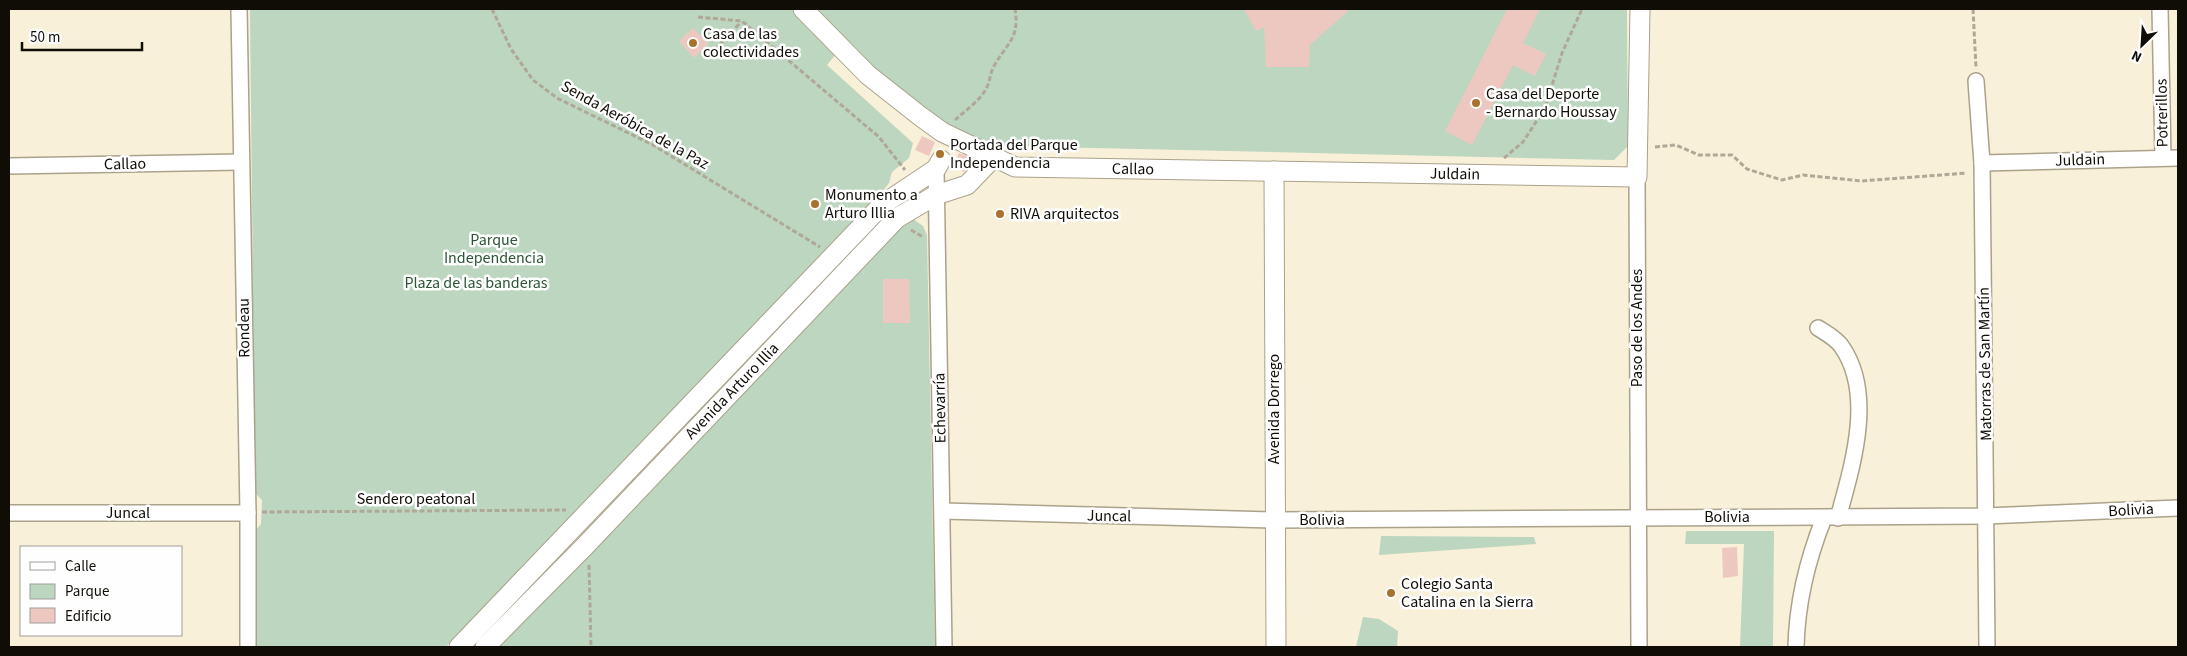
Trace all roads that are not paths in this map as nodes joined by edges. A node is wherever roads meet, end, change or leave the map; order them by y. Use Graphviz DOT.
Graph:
graph roads {
  1 [pos="239,9"];
  2 [pos="803,9"];
  3 [pos="1640,9"];
  4 [pos="2160,9"];
  5 [pos="1976,81"];
  6 [pos="944,149"];
  7 [pos="994,157"];
  8 [pos="2162,158"];
  9 [pos="2178,158"];
  10 [pos="241,162"];
  11 [pos="1982,163"];
  12 [pos="9,166"];
  13 [pos="1274,171"];
  14 [pos="1637,177"];
  15 [pos="936,195"];
  16 [pos="1818,328"];
  17 [pos="2178,508"];
  18 [pos="943,511"];
  19 [pos="254,512"];
  20 [pos="9,513"];
  21 [pos="1986,516"];
  22 [pos="1638,517"];
  23 [pos="1831,518"];
  24 [pos="1274,520"];
  25 [pos="248,647"];
  26 [pos="459,647"];
  27 [pos="485,647"];
  28 [pos="944,647"];
  29 [pos="1276,647"];
  30 [pos="1639,647"];
  31 [pos="1796,647"];
  32 [pos="1987,647"];
  1 -- 10 [label="street, Rondeau"];
  2 -- 6 [label="street, Callao"];
  3 -- 14 [label="street, Paso de los Andes"];
  4 -- 8 [label="street, Potrerillos"];
  5 -- 11 [label="street, Matorras de San Martín"];
  6 -- 7 [label="street, Callao"];
  6 -- 15 [label="street, Echevarría"];
  6 -- 26 [label="street, Avenida Arturo Illia"];
  7 -- 13 [label="street, Callao"];
  7 -- 15 [label="street, Avenida Arturo Illia"];
  8 -- 9 [label="street, Juldain"];
  8 -- 11 [label="street, Juldain"];
  10 -- 12 [label="street, Callao"];
  10 -- 19 [label="street, Rondeau"];
  11 -- 21 [label="street, Matorras de San Martín"];
  13 -- 14 [label="street, Juldain"];
  13 -- 24 [label="street, Avenida Dorrego"];
  14 -- 22 [label="street, Paso de los Andes"];
  15 -- 18 [label="street, Echevarría"];
  15 -- 27 [label="street, Avenida Arturo Illia"];
  16 -- 23 [label="street"];
  17 -- 21 [label="street, Bolivia"];
  18 -- 24 [label="street, Juncal"];
  18 -- 28 [label="street, Echevarría"];
  19 -- 20 [label="street, Juncal"];
  19 -- 25 [label="street, Rondeau"];
  21 -- 23 [label="street, Bolivia"];
  21 -- 32 [label="street, Matorras de San Martín"];
  22 -- 23 [label="street, Bolivia"];
  22 -- 24 [label="street, Bolivia"];
  22 -- 30 [label="street, Paso de los Andes"];
  23 -- 31 [label="street"];
  24 -- 29 [label="street, Avenida Dorrego"];
}
